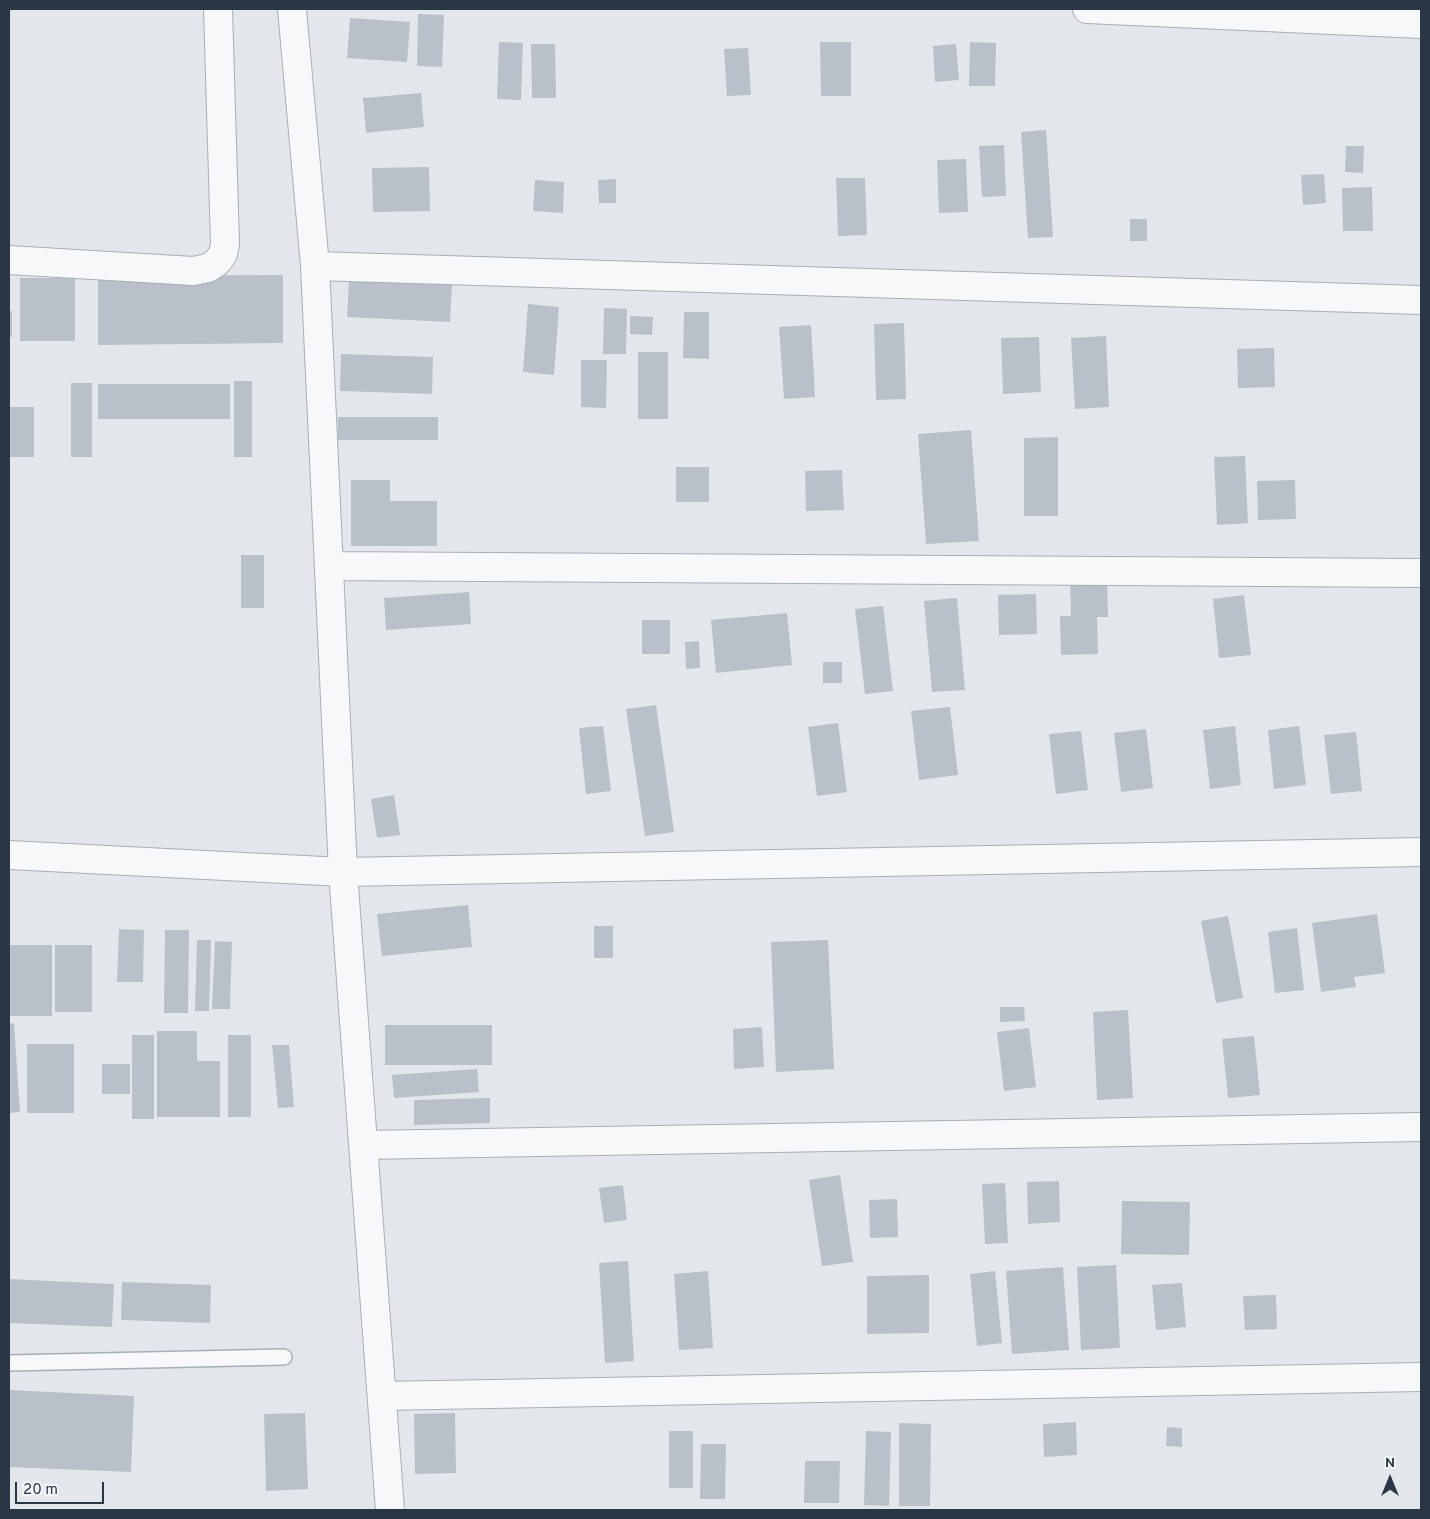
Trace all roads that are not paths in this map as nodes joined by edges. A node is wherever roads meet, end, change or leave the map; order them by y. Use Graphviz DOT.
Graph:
graph roads {
  1 [pos="218,9"];
  2 [pos="292,9"];
  3 [pos="1087,9"];
  4 [pos="1421,24"];
  5 [pos="9,260"];
  6 [pos="315,266"];
  7 [pos="1421,300"];
  8 [pos="329,566"];
  9 [pos="1421,573"];
  10 [pos="1421,852"];
  11 [pos="9,855"];
  12 [pos="343,872"];
  13 [pos="1421,1127"];
  14 [pos="363,1144"];
  15 [pos="284,1358"];
  16 [pos="9,1363"];
  17 [pos="1421,1377"];
  18 [pos="382,1396"];
  19 [pos="390,1510"];
  1 -- 5 [label="street"];
  2 -- 6 [label="street"];
  3 -- 4 [label="street"];
  6 -- 7 [label="street"];
  6 -- 8 [label="street"];
  8 -- 9 [label="street"];
  8 -- 12 [label="street"];
  10 -- 12 [label="street"];
  11 -- 12 [label="street"];
  12 -- 14 [label="street"];
  13 -- 14 [label="street"];
  14 -- 18 [label="street"];
  15 -- 16 [label="lane"];
  17 -- 18 [label="street"];
  18 -- 19 [label="street"];
}
